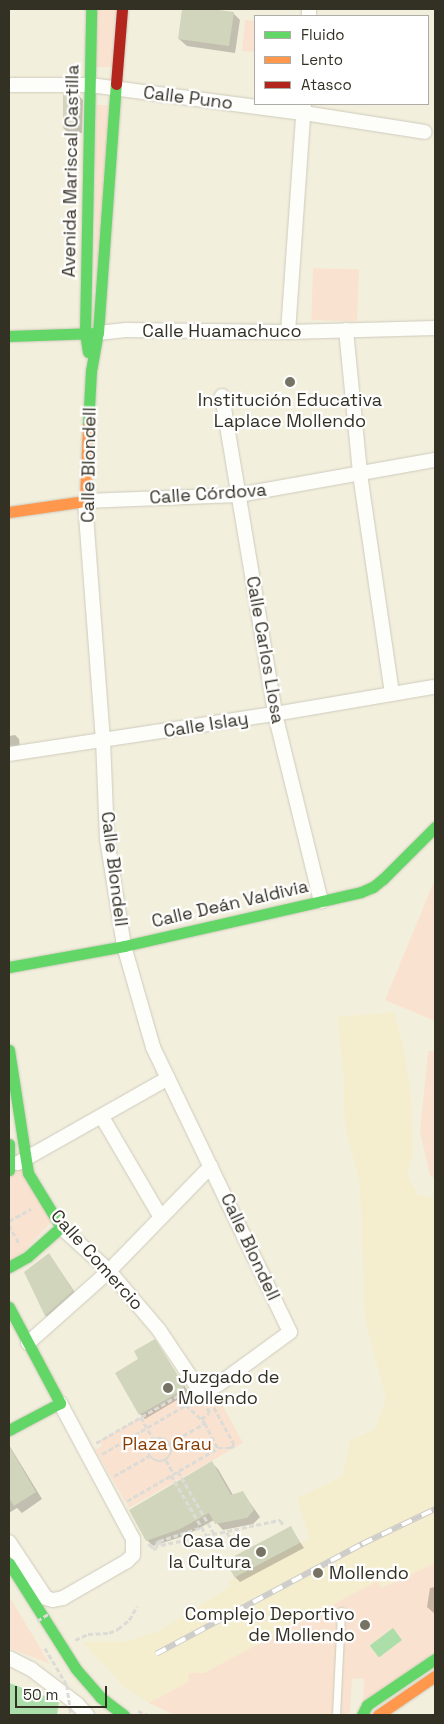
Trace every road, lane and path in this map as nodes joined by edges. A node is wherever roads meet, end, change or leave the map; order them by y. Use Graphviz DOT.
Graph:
graph roads {
  1 [pos="91,9"];
  2 [pos="122,9"];
  3 [pos="9,85"];
  4 [pos="90,85"];
  5 [pos="118,89"];
  6 [pos="254,103"];
  7 [pos="275,105"];
  8 [pos="304,108"];
  9 [pos="425,132"];
  10 [pos="435,328"];
  11 [pos="346,330"];
  12 [pos="288,332"];
  13 [pos="92,333"];
  14 [pos="9,336"];
  15 [pos="222,396"];
  16 [pos="435,460"];
  17 [pos="360,474"];
  18 [pos="238,495"];
  19 [pos="85,501"];
  20 [pos="9,512"];
  21 [pos="433,687"];
  22 [pos="392,694"];
  23 [pos="275,714"];
  24 [pos="104,741"];
  25 [pos="9,754"];
  26 [pos="435,827"];
  27 [pos="321,901"];
  28 [pos="124,946"];
  29 [pos="9,967"];
  30 [pos="9,1050"];
  31 [pos="168,1078"];
  32 [pos="102,1117"];
  33 [pos="9,1144"];
  34 [pos="25,1160"];
  35 [pos="211,1166"];
  36 [pos="10,1168"];
  37 [pos="44,1201"];
  38 [pos="160,1216"];
  39 [pos="9,1223"];
  40 [pos="61,1227"];
  41 [pos="27,1257"];
  42 [pos="9,1267"];
  43 [pos="109,1271"];
  44 [pos="9,1307"];
  45 [pos="28,1343"];
  46 [pos="204,1392"];
  47 [pos="60,1403"];
  48 [pos="141,1417"];
  49 [pos="200,1419"];
  50 [pos="205,1423"];
  51 [pos="147,1428"];
  52 [pos="9,1430"];
  53 [pos="153,1440"];
  54 [pos="170,1443"];
  55 [pos="218,1448"];
  56 [pos="87,1456"];
  57 [pos="149,1456"];
  58 [pos="166,1460"];
  59 [pos="178,1471"];
  60 [pos="173,1474"];
  61 [pos="102,1483"];
  62 [pos="115,1508"];
  63 [pos="284,1526"];
  64 [pos="202,1527"];
  65 [pos="227,1532"];
  66 [pos="215,1534"];
  67 [pos="207,1536"];
  68 [pos="159,1541"];
  69 [pos="9,1542"];
  70 [pos="148,1545"];
  71 [pos="235,1546"];
  72 [pos="9,1563"];
  73 [pos="137,1606"];
  74 [pos="49,1607"];
  75 [pos="341,1610"];
  76 [pos="37,1621"];
  77 [pos="74,1645"];
  78 [pos="45,1648"];
  79 [pos="9,1658"];
  80 [pos="435,1659"];
  81 [pos="435,1676"];
  82 [pos="128,1711"];
  83 [pos="70,1715"];
  84 [pos="87,1715"];
  85 [pos="148,1715"];
  86 [pos="336,1715"];
  87 [pos="362,1715"];
  88 [pos="378,1715"];
  1 -- 4 [label="street, Avenida Mariscal Castilla"];
  2 -- 5 [label="street, Avenida Mariscal Castilla"];
  3 -- 4 [label="street, Calle Puno"];
  4 -- 5 [label="street, Calle Puno"];
  4 -- 13 [label="street, Avenida Mariscal Castilla"];
  5 -- 6 [label="street, Calle Puno"];
  5 -- 13 [label="street, Avenida Mariscal Castilla"];
  7 -- 8 [label="street, Calle Puno"];
  8 -- 9 [label="street, Calle Puno"];
  8 -- 12 [label="street"];
  10 -- 11 [label="street, Calle Huamachuco"];
  11 -- 12 [label="street, Calle Huamachuco"];
  11 -- 17 [label="street"];
  12 -- 13 [label="street, Calle Huamachuco"];
  13 -- 14 [label="street, Calle Huamachuco"];
  13 -- 19 [label="street, Calle Blondell"];
  15 -- 18 [label="street, Calle Carlos Llosa"];
  16 -- 17 [label="street, Calle Córdova"];
  17 -- 18 [label="street, Calle Córdova"];
  17 -- 22 [label="street"];
  18 -- 19 [label="street, Calle Córdova"];
  18 -- 23 [label="street, Calle Carlos Llosa"];
  19 -- 20 [label="street, Calle Córdova"];
  19 -- 24 [label="street, Calle Blondell"];
  21 -- 22 [label="street, Calle Islay"];
  22 -- 23 [label="street, Calle Islay"];
  23 -- 24 [label="street, Calle Islay"];
  23 -- 27 [label="street, Calle Carlos Llosa"];
  24 -- 25 [label="street, Calle Islay"];
  24 -- 28 [label="street, Calle Blondell"];
  26 -- 27 [label="street, Calle Deán Valdivia"];
  27 -- 28 [label="street, Calle Deán Valdivia"];
  28 -- 29 [label="street, Calle Deán Valdivia"];
  28 -- 31 [label="street, Calle Blondell"];
  30 -- 34 [label="street, Calle Comercio"];
  31 -- 32 [label="street"];
  31 -- 35 [label="street, Calle Blondell"];
  32 -- 34 [label="street"];
  32 -- 38 [label="street"];
  33 -- 36 [label="street"];
  34 -- 36 [label="street"];
  34 -- 37 [label="street, Calle Comercio"];
  35 -- 38 [label="street"];
  35 -- 46 [label="street, Calle Blondell"];
  37 -- 39 [label="path"];
  37 -- 40 [label="street, Calle Comercio"];
  38 -- 43 [label="street"];
  39 -- 41 [label="path"];
  40 -- 41 [label="street"];
  40 -- 43 [label="street, Calle Comercio"];
  41 -- 42 [label="street"];
  43 -- 45 [label="street"];
  43 -- 46 [label="street, Calle Comercio"];
  44 -- 45 [label="street"];
  45 -- 47 [label="street"];
  46 -- 48 [label="path"];
  46 -- 49 [label="path"];
  46 -- 55 [label="path"];
  47 -- 52 [label="street"];
  47 -- 56 [label="street"];
  48 -- 51 [label="path"];
  48 -- 56 [label="path"];
  49 -- 50 [label="path"];
  49 -- 51 [label="path"];
  50 -- 54 [label="path"];
  50 -- 55 [label="path"];
  51 -- 53 [label="path"];
  51 -- 56 [label="path"];
  53 -- 54 [label="path"];
  53 -- 57 [label="path"];
  54 -- 58 [label="path"];
  55 -- 59 [label="path"];
  56 -- 61 [label="street"];
  57 -- 58 [label="path"];
  57 -- 61 [label="path"];
  58 -- 60 [label="path"];
  59 -- 60 [label="path"];
  59 -- 66 [label="path"];
  60 -- 62 [label="path"];
  60 -- 64 [label="path"];
  61 -- 62 [label="street"];
  62 -- 74 [label="street"];
  63 -- 65 [label="path"];
  64 -- 67 [label="path"];
  64 -- 68 [label="path"];
  65 -- 66 [label="path"];
  65 -- 71 [label="path"];
  66 -- 67 [label="path"];
  67 -- 68 [label="path"];
  68 -- 70 [label="path"];
  69 -- 74 [label="street"];
  72 -- 82 [label="street"];
  73 -- 77 [label="path"];
  74 -- 76 [label="path, bridge"];
  75 -- 86 [label="lane"];
  78 -- 83 [label="path, bridge"];
  79 -- 84 [label="street"];
  80 -- 87 [label="street"];
  81 -- 88 [label="street"];
  82 -- 85 [label="path"];
}
